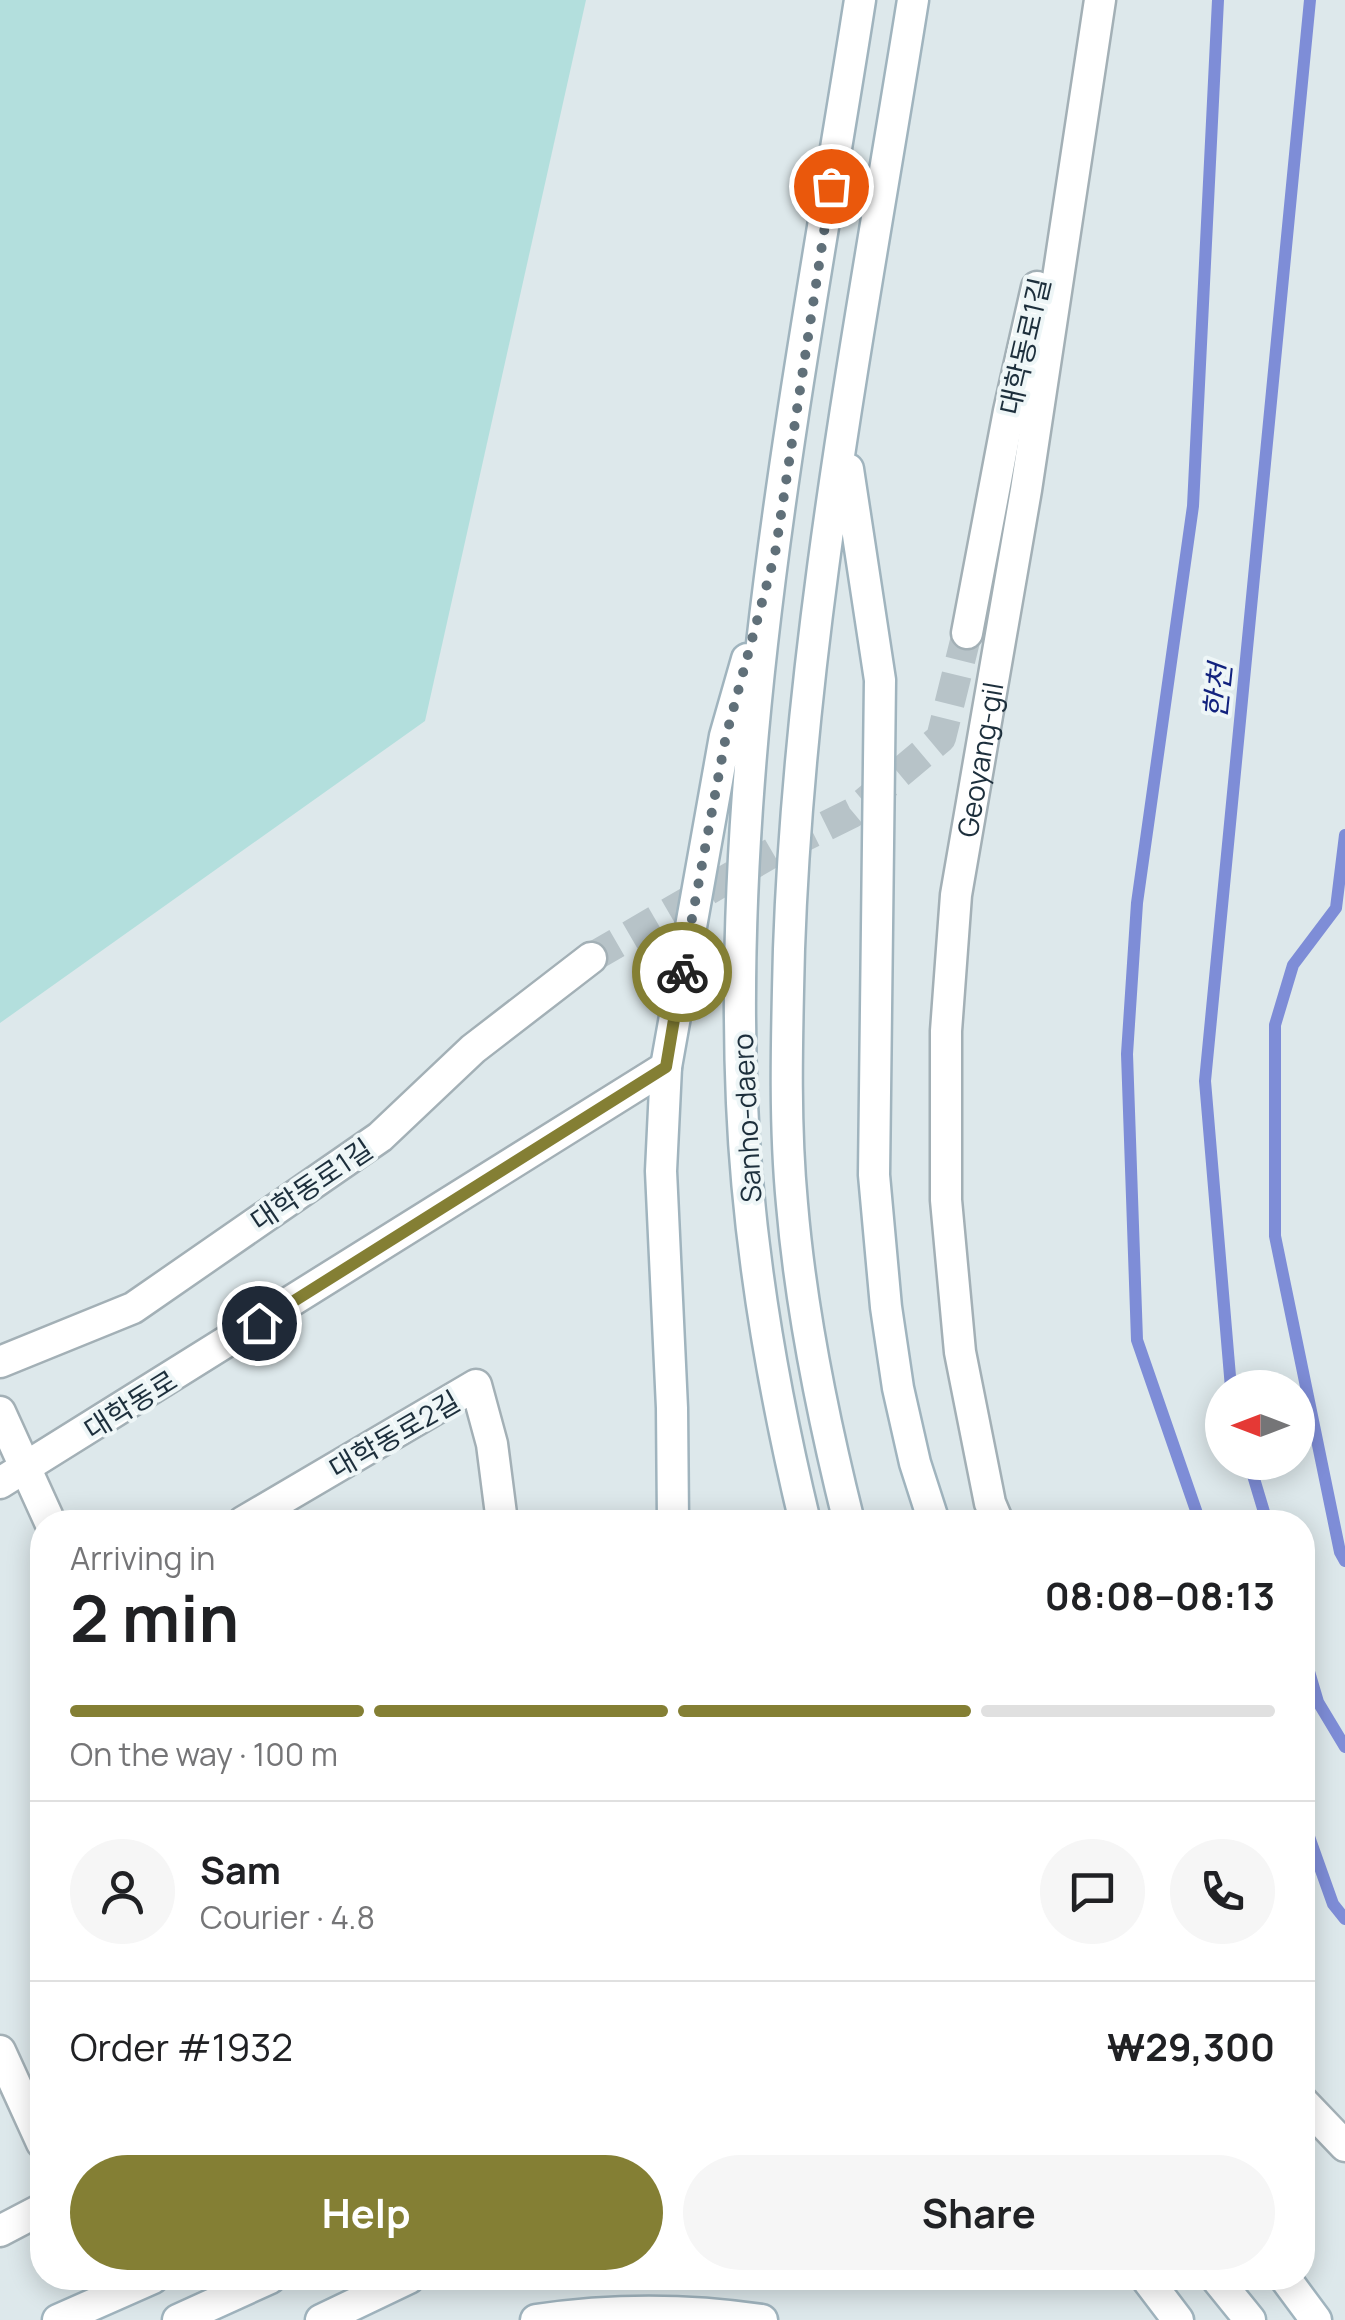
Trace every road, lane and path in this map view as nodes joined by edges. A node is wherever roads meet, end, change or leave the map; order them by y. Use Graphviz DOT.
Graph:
graph roads {
  1 [pos="860,0"];
  2 [pos="913,0"];
  3 [pos="1100,0"];
  4 [pos="1088,60"];
  5 [pos="844,439"];
  6 [pos="775,554"];
  7 [pos="967,633"];
  8 [pos="591,958"];
  9 [pos="666,1067"];
  10 [pos="0,1362"];
  11 [pos="0,1412"];
  12 [pos="13,1476"];
  13 [pos="40,1510"];
  14 [pos="264,1510"];
  15 [pos="500,1510"];
  16 [pos="673,1510"];
  17 [pos="802,1510"];
  18 [pos="847,1510"];
  19 [pos="930,1510"];
  20 [pos="993,1510"];
  21 [pos="0,2051"];
  22 [pos="1315,2115"];
  23 [pos="30,2117"];
  24 [pos="1345,2146"];
  25 [pos="30,2216"];
  26 [pos="0,2230"];
  27 [pos="126,2290"];
  28 [pos="244,2290"];
  29 [pos="384,2290"];
  30 [pos="1155,2290"];
  31 [pos="1226,2290"];
  32 [pos="1294,2290"];
  33 [pos="58,2320"];
  34 [pos="178,2320"];
  35 [pos="321,2320"];
  36 [pos="536,2320"];
  37 [pos="762,2320"];
  38 [pos="1178,2320"];
  39 [pos="1250,2320"];
  40 [pos="1316,2320"];
  1 -- 6 [label="street, Sanho-daero"];
  2 -- 5 [label="street, Sanho-daero"];
  3 -- 4 [label="street, Geoyang-gil"];
  4 -- 7 [label="street, 대학동로1길"];
  4 -- 20 [label="street, Geoyang-gil"];
  5 -- 18 [label="street, Sanho-daero"];
  5 -- 19 [label="street"];
  6 -- 9 [label="street"];
  6 -- 17 [label="street, Sanho-daero"];
  8 -- 10 [label="street, 대학동로1길"];
  9 -- 12 [label="street, 대학동로"];
  9 -- 16 [label="street"];
  11 -- 12 [label="street"];
  12 -- 13 [label="street"];
  14 -- 15 [label="street, 대학동로2길"];
  21 -- 23 [label="street"];
  22 -- 24 [label="street"];
  25 -- 26 [label="street"];
  27 -- 33 [label="street"];
  28 -- 34 [label="street"];
  29 -- 35 [label="street"];
  30 -- 38 [label="street"];
  31 -- 39 [label="street"];
  32 -- 40 [label="street"];
  36 -- 37 [label="street"];
}
